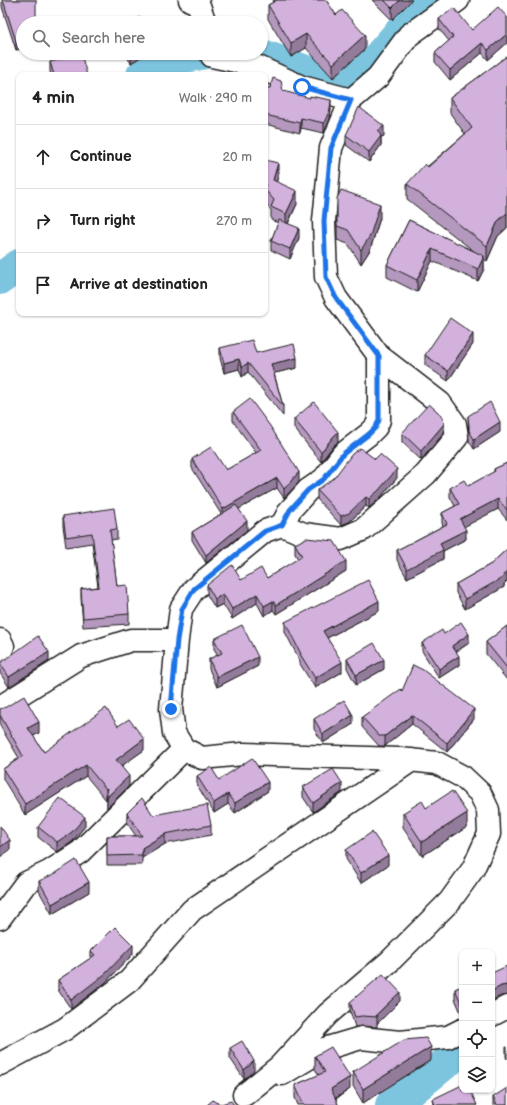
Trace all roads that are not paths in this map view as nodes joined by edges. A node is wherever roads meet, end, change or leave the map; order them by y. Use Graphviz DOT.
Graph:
graph roads {
  1 [pos="190,0"];
  2 [pos="458,0"];
  3 [pos="203,16"];
  4 [pos="231,60"];
  5 [pos="351,100"];
  6 [pos="379,356"];
  7 [pos="282,525"];
  8 [pos="0,640"];
  9 [pos="177,640"];
  10 [pos="0,653"];
  11 [pos="3,699"];
  12 [pos="184,749"];
  13 [pos="412,760"];
  14 [pos="0,918"];
  15 [pos="507,1007"];
  16 [pos="495,1013"];
  17 [pos="459,1032"];
  18 [pos="0,1064"];
  1 -- 3 [label="street"];
  2 -- 5 [label="street"];
  4 -- 5 [label="street"];
  5 -- 6 [label="street"];
  6 -- 7 [label="street"];
  6 -- 7 [label="street"];
  7 -- 9 [label="street"];
  8 -- 10 [label="street"];
  9 -- 11 [label="street"];
  9 -- 12 [label="street"];
  12 -- 13 [label="street"];
  12 -- 14 [label="street"];
  13 -- 17 [label="street"];
  13 -- 18 [label="street"];
  15 -- 16 [label="street"];
}
